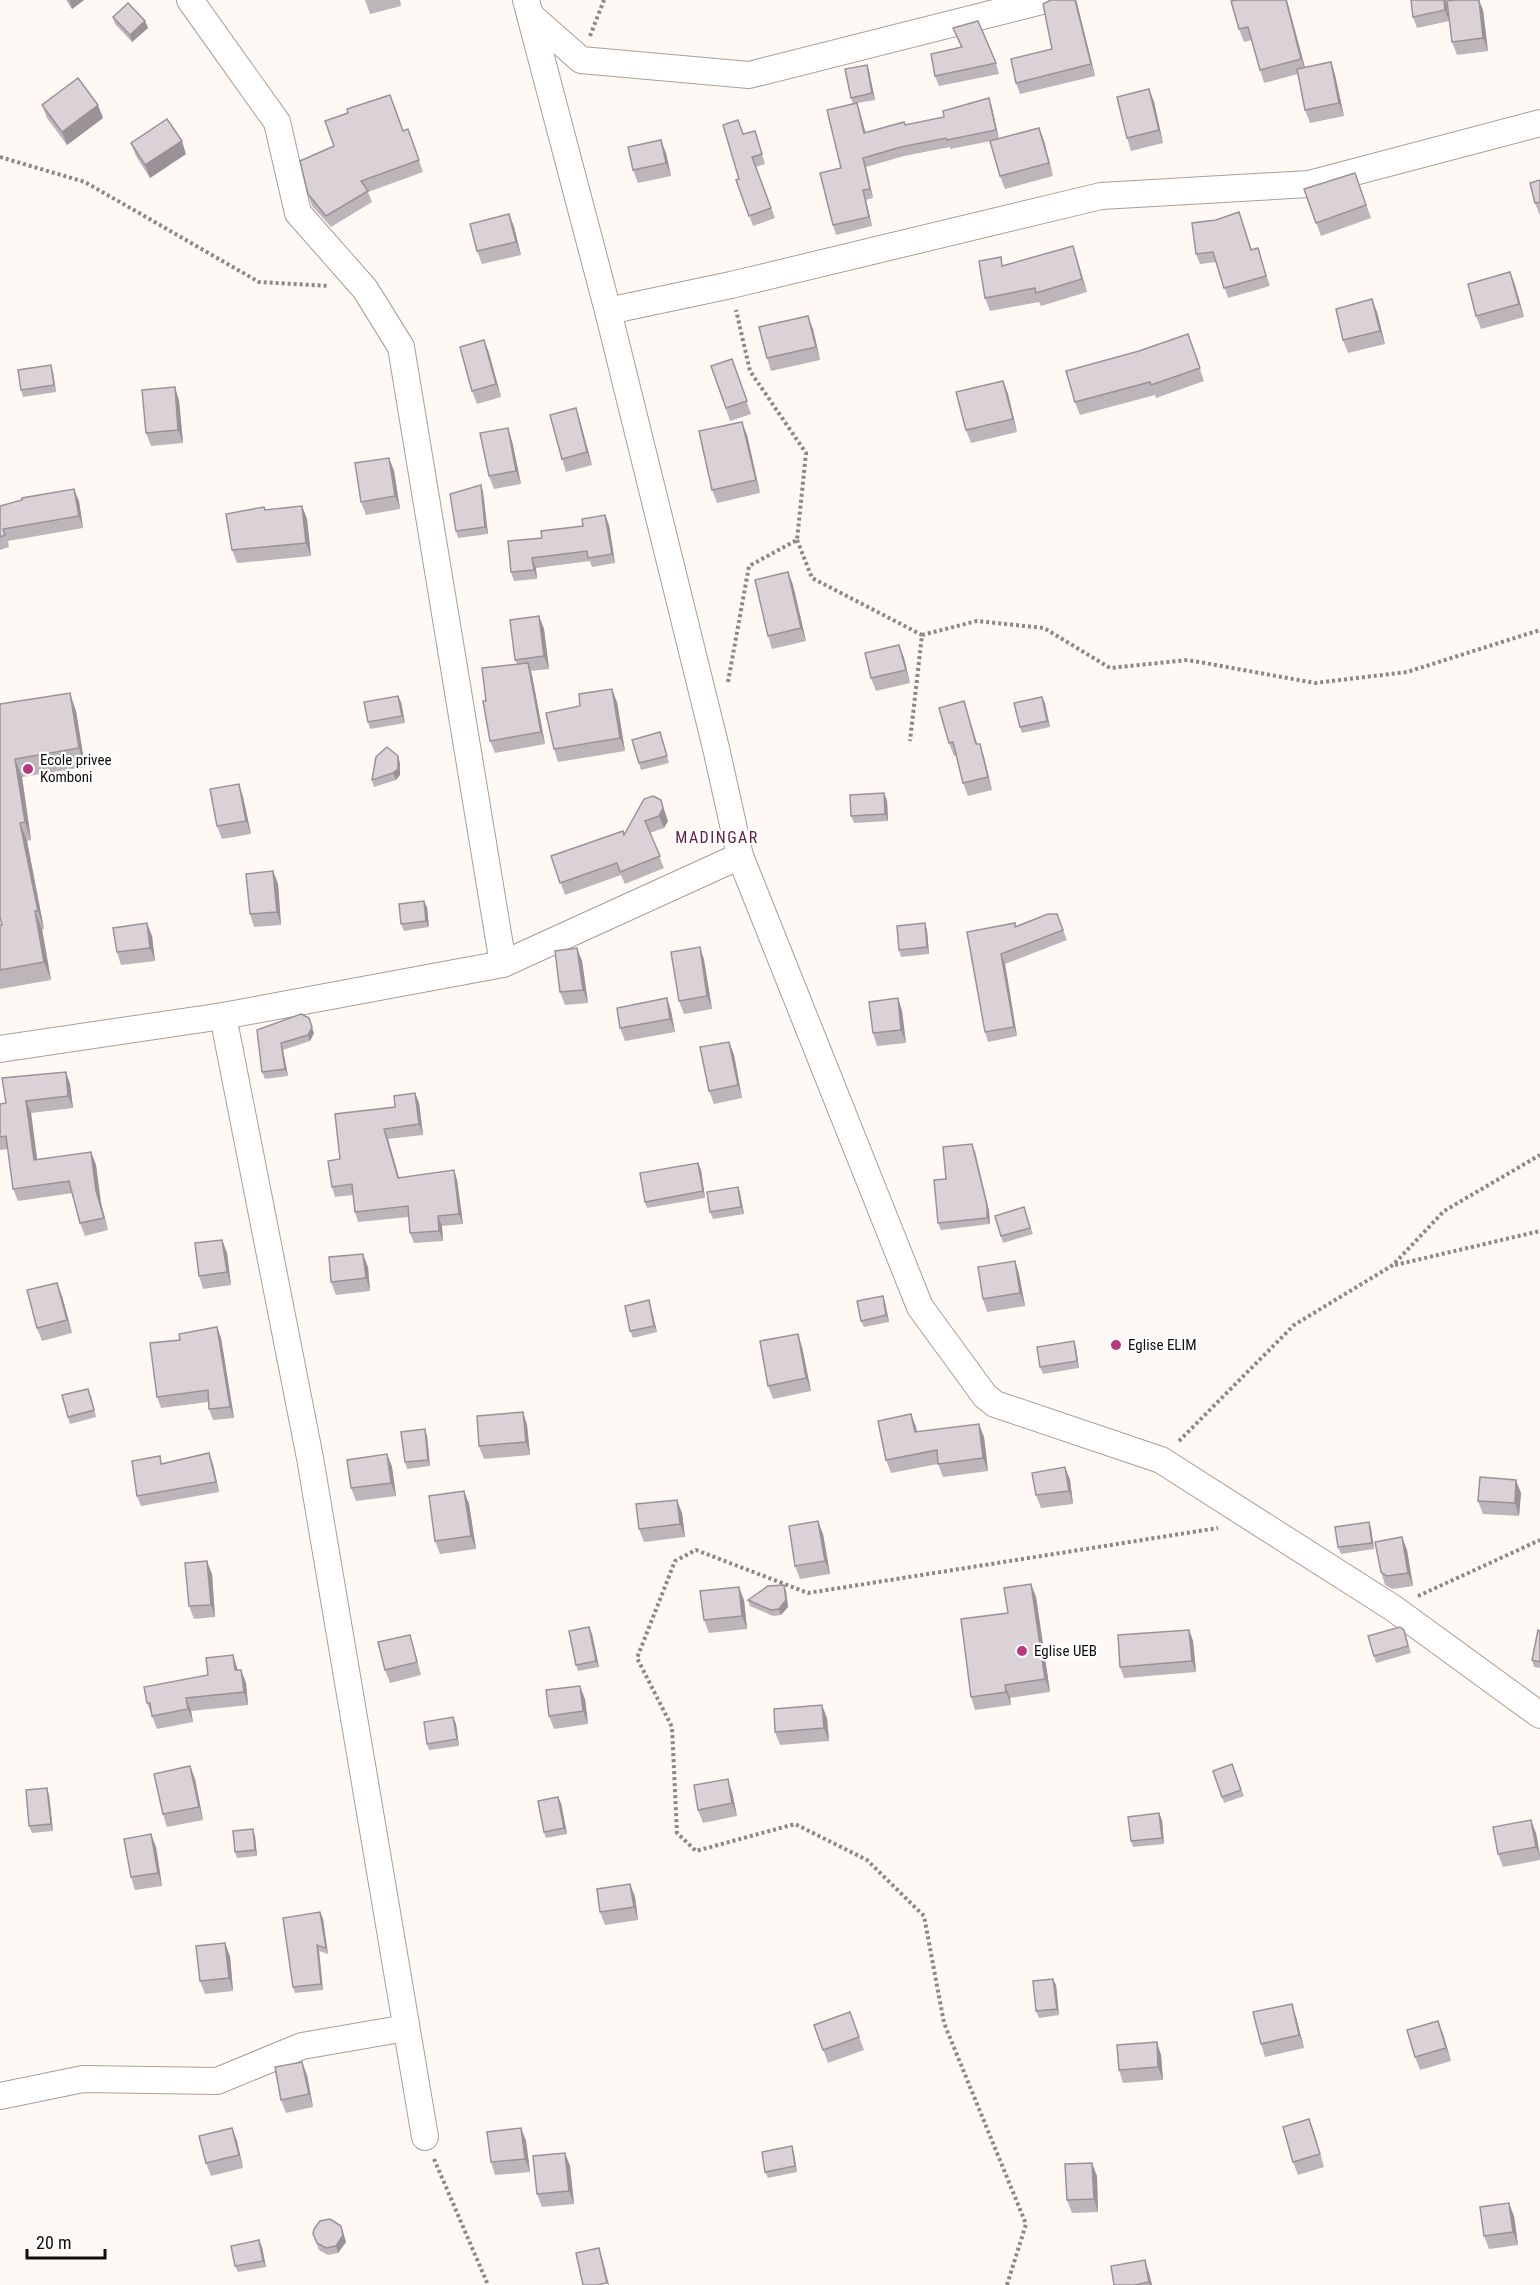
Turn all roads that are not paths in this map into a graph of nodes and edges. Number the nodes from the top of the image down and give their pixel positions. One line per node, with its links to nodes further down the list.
1 (190, 0): 7 (street)
2 (1046, 0): 3 (street)
3 (528, 8): 5 (street)
4 (1540, 123): 5 (street)
5 (608, 311): 6 (street)
6 (740, 856): 7 (street); 10 (street)
7 (503, 964): 8 (street)
8 (223, 1016): 9 (street); 11 (street)
9 (0, 1049)
10 (1540, 1715)
11 (406, 2028): 12 (street); 13 (street)
12 (0, 2097)
13 (424, 2137)

